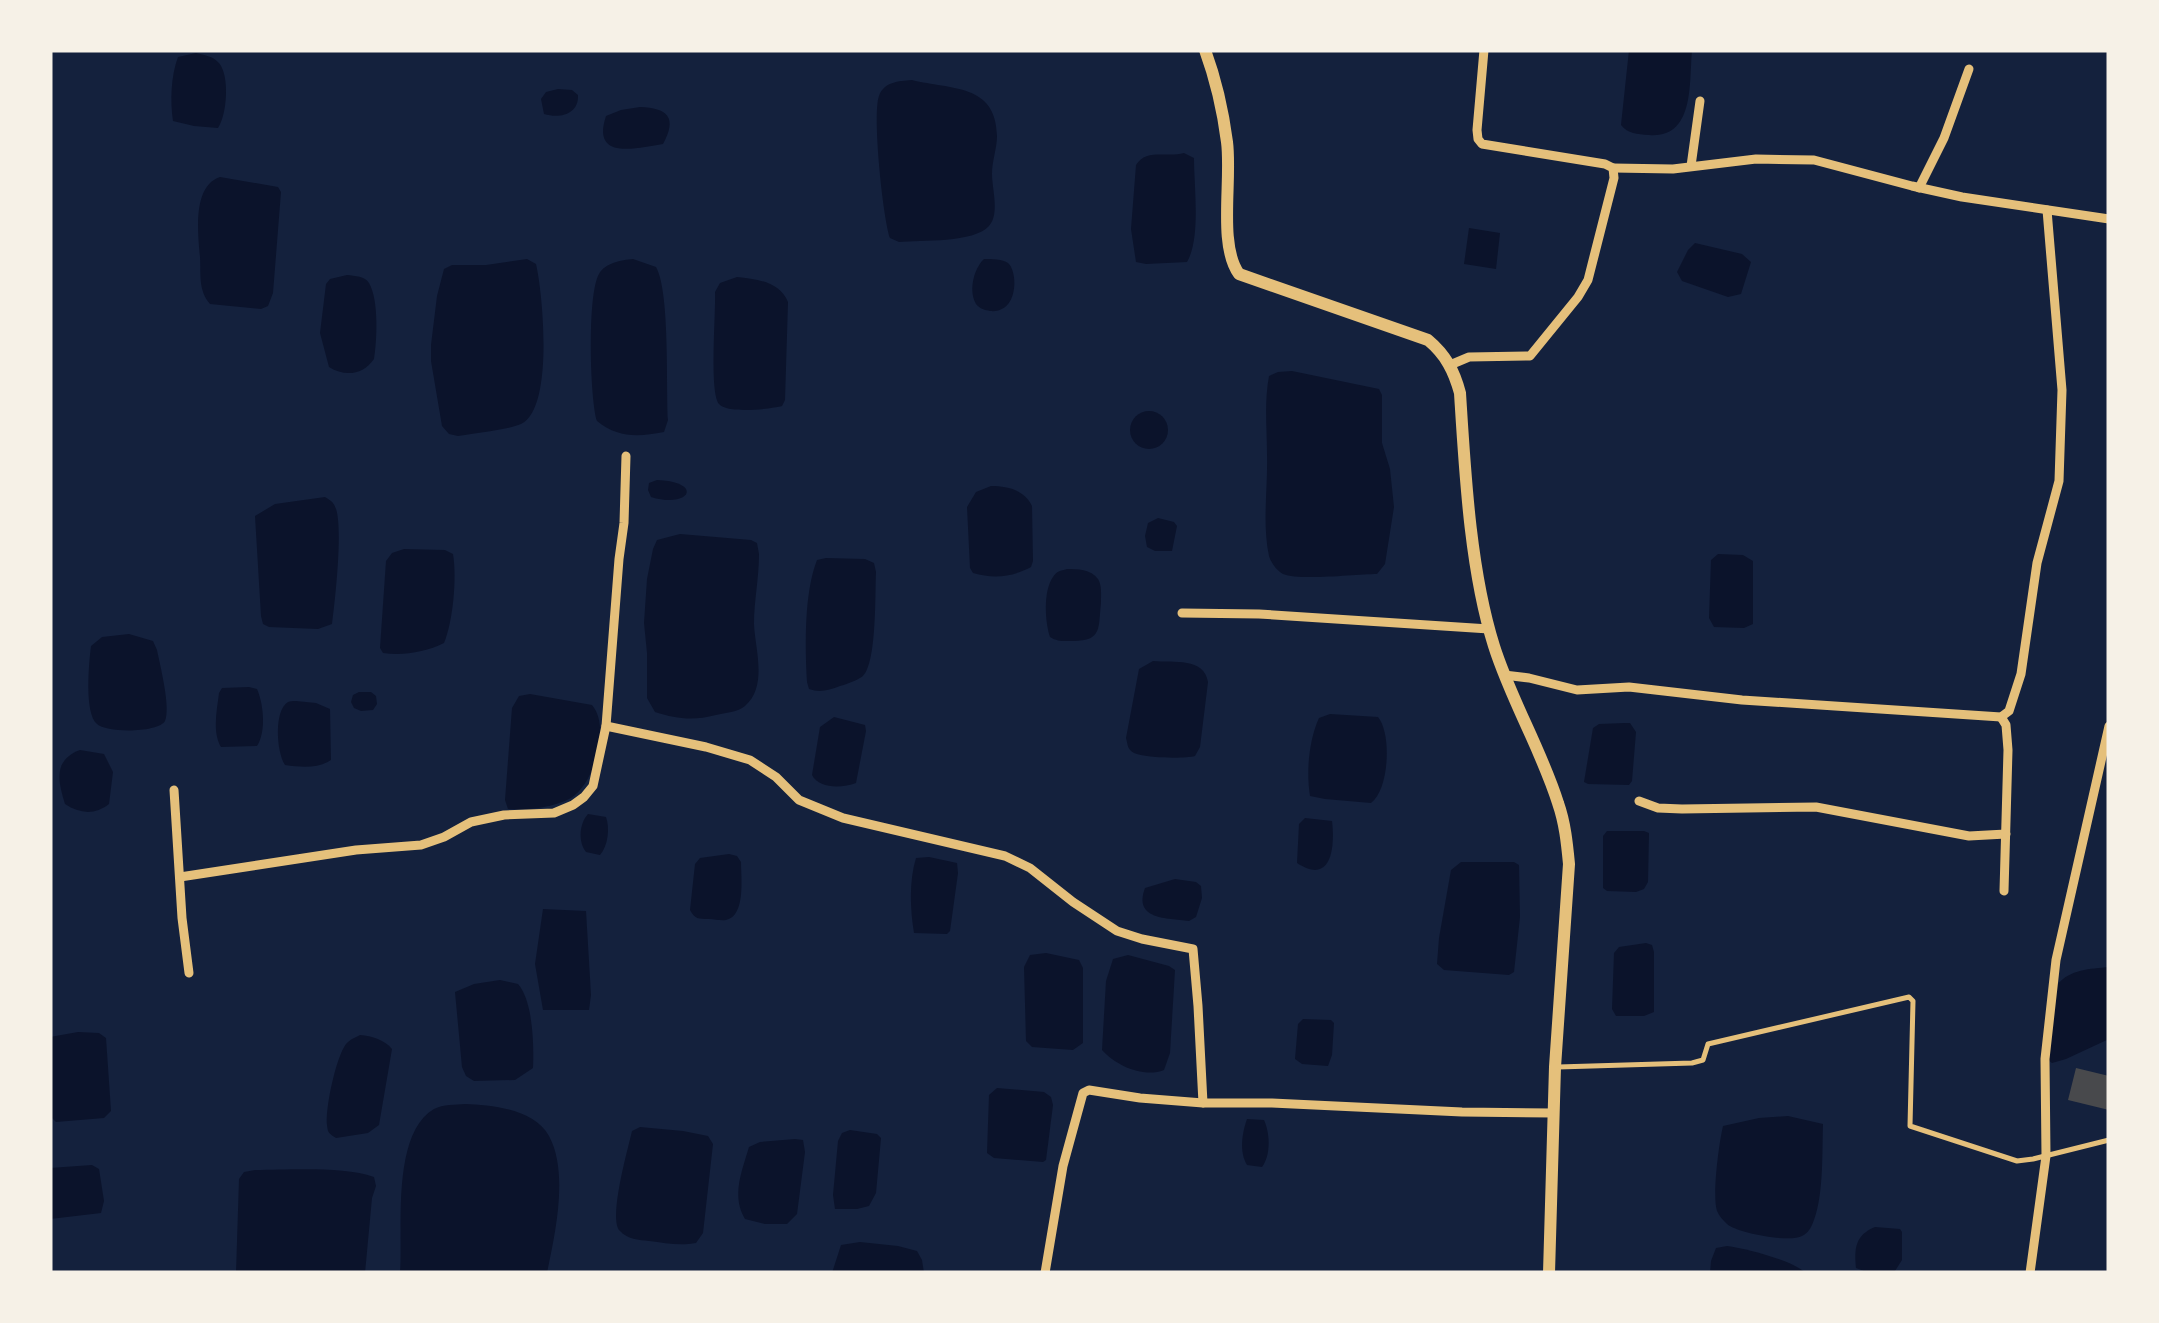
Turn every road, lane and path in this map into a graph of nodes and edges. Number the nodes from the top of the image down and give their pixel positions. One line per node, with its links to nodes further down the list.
1 (1206, 50): 10 (main road)
2 (1484, 50): 6 (street)
3 (1969, 69): 7 (street)
4 (1700, 101): 5 (street)
5 (1691, 166): 6 (street); 7 (street)
6 (1612, 168): 10 (street)
7 (1919, 188): 8 (street)
8 (2047, 210): 9 (street); 15 (street)
9 (2109, 218)
10 (1450, 365): 13 (main road)
11 (626, 456): 16 (street)
12 (1182, 613): 13 (street)
13 (1489, 629): 14 (main road)
14 (1504, 675): 15 (street); 24 (main road)
15 (2001, 717): 20 (street)
16 (606, 726): 21 (street); 25 (street)
17 (2109, 726): 28 (street)
18 (174, 790): 21 (street)
19 (1639, 802): 20 (street)
20 (2006, 834): 22 (street)
21 (180, 877): 23 (street)
22 (2004, 891)
23 (190, 973)
24 (1555, 1067): 26 (main road); 28 (lane)
25 (1202, 1103): 26 (street); 29 (street)
26 (1553, 1112): 30 (main road)
27 (2109, 1140): 28 (lane)
28 (2046, 1156): 31 (street)
29 (1045, 1273)
30 (1549, 1273)
31 (2030, 1273)

